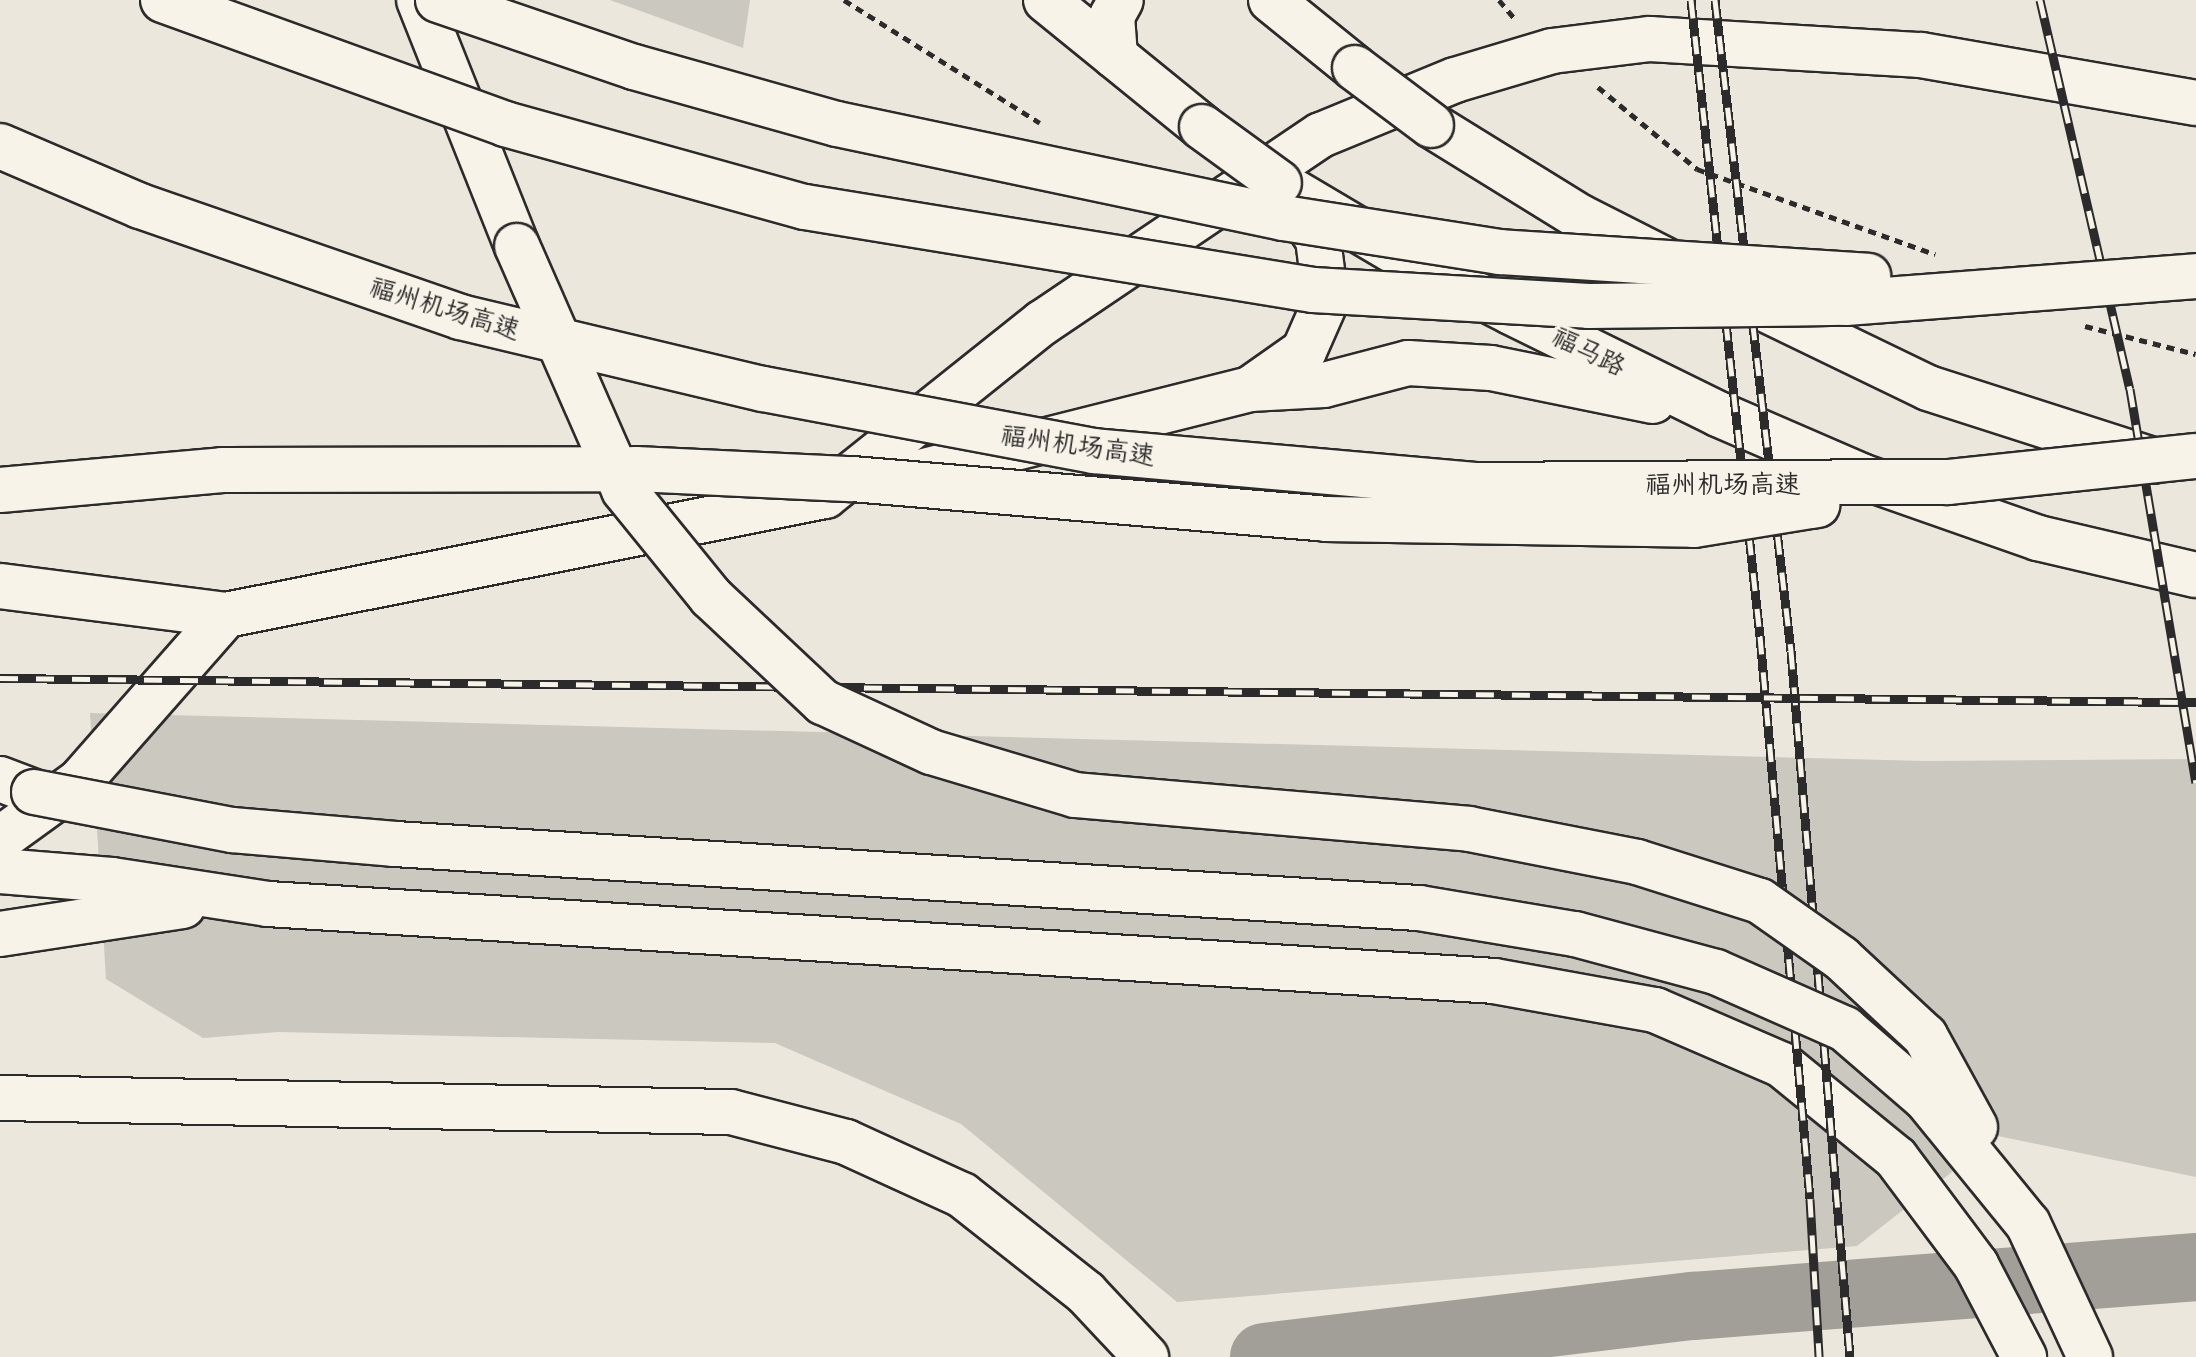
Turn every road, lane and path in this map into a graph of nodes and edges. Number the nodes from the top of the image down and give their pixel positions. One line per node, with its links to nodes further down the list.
1 (163, 0): 17 (main road, bridge)
2 (419, 0): 34 (main road, bridge)
3 (438, 0): 17 (main road, bridge)
4 (844, 0): 13 (path)
5 (1046, 0): 11 (main road, 福马路)
6 (1093, 0): 11 (main road)
7 (1121, 0): 11 (main road)
8 (1271, 0): 21 (main road, bridge)
9 (1499, 0): 10 (path)
10 (1527, 32)
11 (1115, 56): 15 (main road, 福马路, bridge)
12 (2196, 103): 24 (main road)
13 (1048, 128)
14 (0, 146): 22 (main road, 福州机场高速, bridge)
15 (1279, 183): 18 (main road); 19 (main road, 福马路)
16 (2196, 276): 17 (main road, bridge)
17 (2086, 288)
18 (1250, 389): 19 (main road); 24 (main road)
19 (1718, 414): 25 (main road, 福马路)
20 (2196, 456): 22 (main road, 福州机场高速, bridge)
21 (2196, 473)
22 (1948, 482): 23 (main road, bridge)
23 (0, 490)
24 (825, 496): 27 (main road)
25 (2196, 575)
26 (0, 586): 27 (main road)
27 (226, 615): 29 (main road)
28 (0, 779): 34 (main road, bridge)
29 (0, 839)
30 (0, 871): 31 (main road)
31 (268, 904): 32 (main road); 36 (main road)
32 (0, 934)
33 (0, 1098): 35 (main road)
34 (2028, 1224): 37 (main road, bridge)
35 (1146, 1357)
36 (2024, 1357)
37 (2090, 1357)

